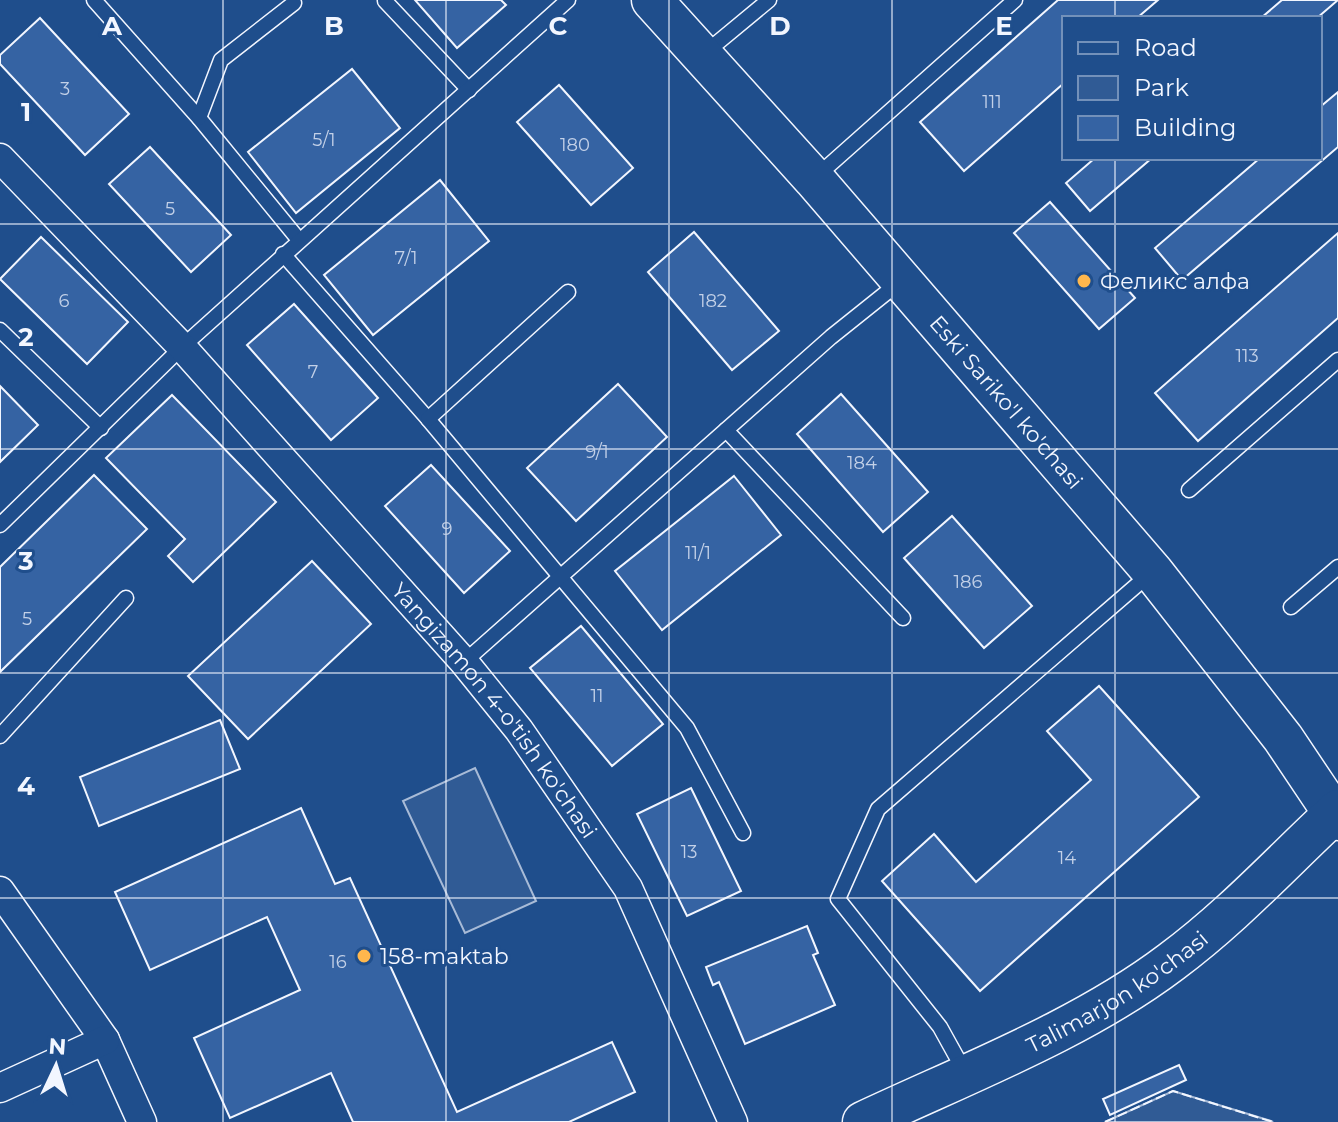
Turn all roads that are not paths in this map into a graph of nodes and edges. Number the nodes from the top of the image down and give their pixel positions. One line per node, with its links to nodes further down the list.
1 (94, 0): 10 (lane)
2 (568, 0): 9 (lane)
3 (652, 0): 8 (street, Eski Sariko'l ko'chasi)
4 (769, 0): 8 (lane)
5 (1015, 0): 12 (lane)
6 (385, 1): 9 (lane)
7 (294, 3): 10 (lane)
8 (702, 55): 12 (street, Eski Sariko'l ko'chasi)
9 (469, 90): 13 (lane)
10 (199, 118): 13 (lane)
11 (0, 158): 18 (street, Yangizamon 4-o'tish ko'chasi)
12 (814, 179): 15 (street, Eski Sariko'l ko'chasi)
13 (299, 240): 14 (lane)
14 (283, 254): 18 (lane); 20 (lane)
15 (902, 280): 22 (lane); 26 (street, Eski Sariko'l ko'chasi)
16 (568, 292): 20 (lane)
17 (0, 330): 21 (lane)
18 (182, 347): 21 (lane); 31 (street, Yangizamon 4-o'tish ko'chasi)
19 (1338, 360): 23 (lane)
20 (428, 419): 27 (lane)
21 (101, 428): 24 (lane)
22 (726, 430): 27 (lane); 30 (lane)
23 (1189, 490)
24 (0, 525)
25 (1338, 567): 29 (lane)
26 (1153, 572): 33 (street, Eski Sariko'l ko'chasi); 37 (lane)
27 (559, 576): 31 (lane); 34 (lane)
28 (126, 598): 32 (lane)
29 (1291, 607)
30 (903, 618)
31 (464, 662): 40 (street, Yangizamon 4-o'tish ko'chasi)
32 (0, 736)
33 (1337, 814): 37 (street, Talimarjon ko'chasi)
34 (743, 833)
35 (0, 891): 36 (street)
36 (105, 1040): 38 (street); 39 (street)
37 (966, 1074): 41 (street, Talimarjon ko'chasi)
38 (0, 1088)
39 (142, 1122)
40 (733, 1122)
41 (863, 1122)

